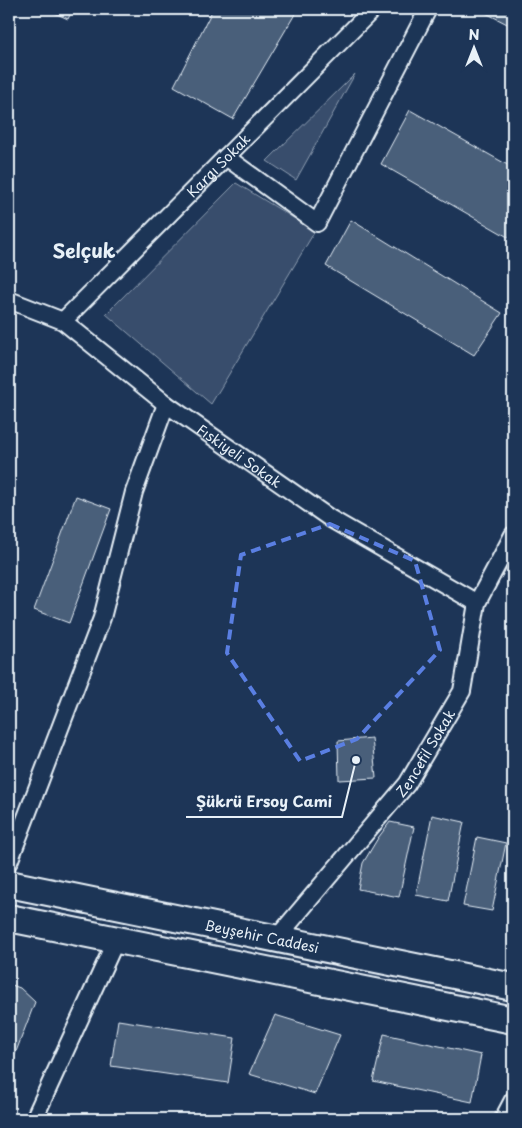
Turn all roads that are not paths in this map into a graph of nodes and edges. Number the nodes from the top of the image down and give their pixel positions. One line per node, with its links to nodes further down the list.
1 (373, 9): 3 (street, Kargı Sokak)
2 (428, 9): 3 (street)
3 (226, 157): 5 (street, Kargı Sokak)
4 (9, 300): 5 (street, Fıskiyeli Sokak)
5 (63, 321): 6 (street, Fıskiyeli Sokak)
6 (166, 404): 8 (street, Fıskiyeli Sokak); 9 (street)
7 (513, 534): 8 (street, Zencefil Sokak)
8 (477, 603): 12 (street, Zencefil Sokak)
9 (9, 862)
10 (9, 884): 12 (main road, Beyşehir Caddesi)
11 (9, 918): 13 (main road)
12 (276, 939): 14 (main road, Beyşehir Caddesi)
13 (116, 940): 15 (main road); 17 (street)
14 (513, 987)
15 (513, 1020)
16 (513, 1100): 18 (street)
17 (34, 1119)
18 (503, 1119)

